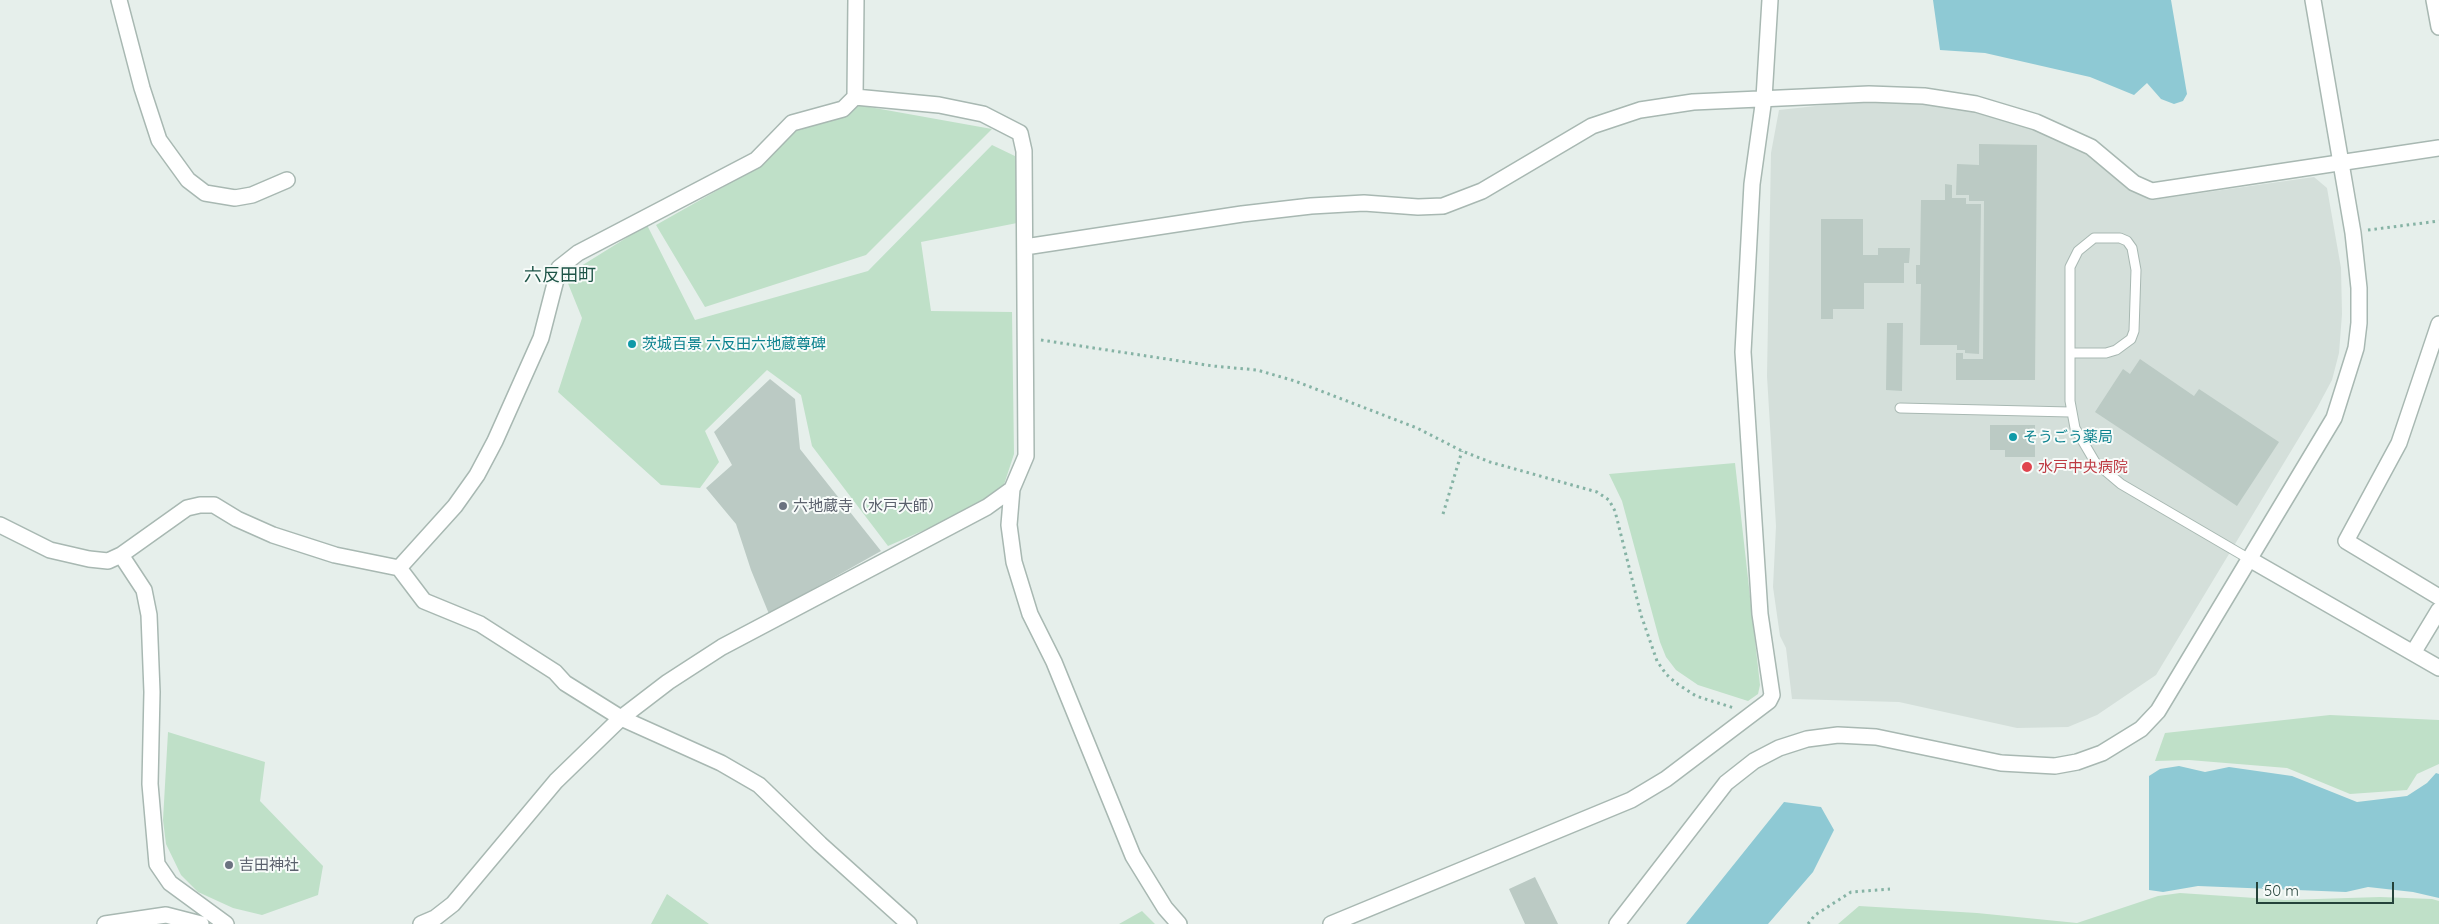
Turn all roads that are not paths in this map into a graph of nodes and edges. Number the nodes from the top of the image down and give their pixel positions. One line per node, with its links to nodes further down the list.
1 (119, 0): 11 (street)
2 (856, 0): 7 (street)
3 (1770, 0): 8 (street)
4 (2313, 0): 10 (street)
5 (2434, 0): 6 (street)
6 (2439, 27)
7 (855, 97): 12 (street); 21 (street)
8 (1764, 98): 10 (street); 12 (street); 33 (street)
9 (2439, 148): 10 (street)
10 (2341, 164): 20 (street)
11 (287, 180)
12 (1025, 247): 17 (street)
13 (2439, 324): 22 (street)
14 (2070, 353): 14 (lane); 16 (lane)
15 (1900, 408): 16 (lane)
16 (2070, 412): 20 (lane)
17 (1012, 489): 26 (street); 32 (street)
18 (0, 525): 19 (street)
19 (122, 556): 21 (street); 29 (street)
20 (2251, 560): 24 (street); 34 (street)
21 (399, 568): 26 (street)
22 (2439, 597)
23 (2439, 610): 24 (street)
24 (2413, 653): 25 (street)
25 (2439, 668)
26 (621, 718): 30 (street); 31 (street)
27 (105, 924): 28 (street)
28 (201, 924)
29 (226, 924)
30 (421, 924)
31 (909, 924)
32 (1179, 924)
33 (1331, 924)
34 (1617, 924)

